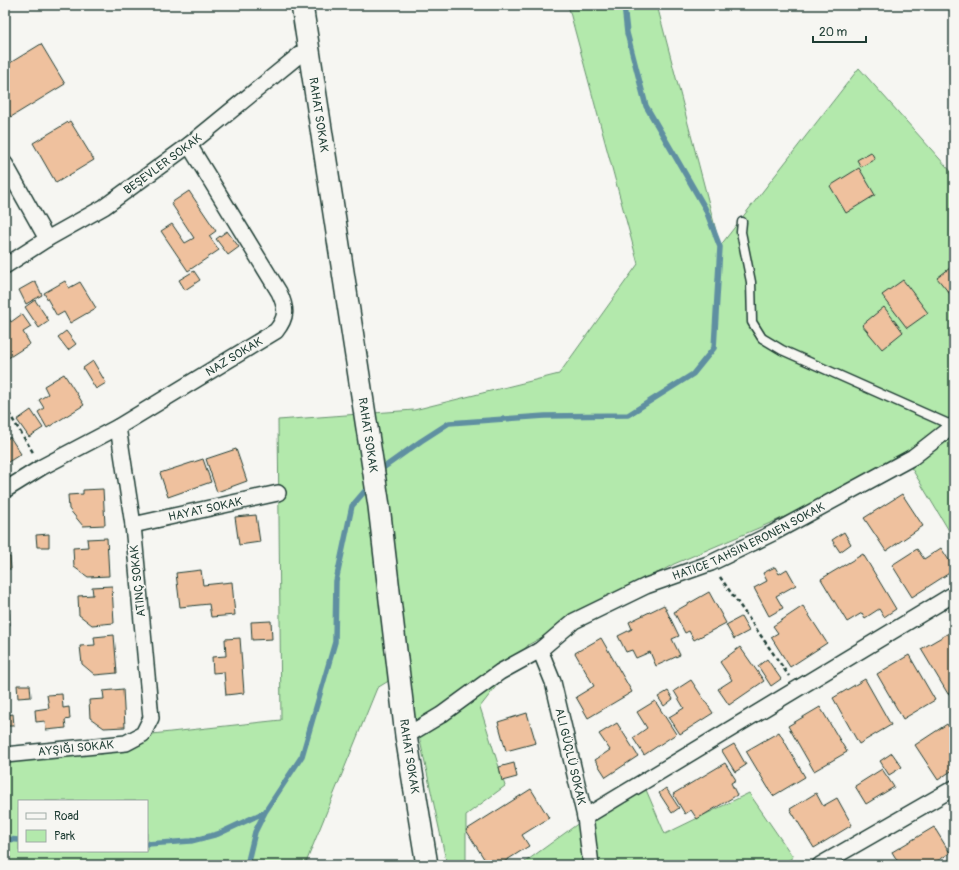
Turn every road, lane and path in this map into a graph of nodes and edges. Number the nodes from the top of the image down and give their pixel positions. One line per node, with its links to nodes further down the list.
1 (302, 5): 2 (street, RAHAT SOKAK)
2 (309, 47): 3 (street, BEŞEVLER SOKAK); 19 (street, RAHAT SOKAK)
3 (189, 146): 6 (street, BEŞEVLER SOKAK); 10 (street, NAZ SOKAK)
4 (5, 164): 6 (street)
5 (742, 222): 9 (lane)
6 (47, 240): 7 (street, BEŞEVLER SOKAK)
7 (5, 266)
8 (5, 407): 11 (path)
9 (954, 425): 15 (street, HATICE TAHSIN ERONEN SOKAK)
10 (118, 426): 11 (street, NAZ SOKAK); 14 (street)
11 (42, 467): 12 (street, NAZ SOKAK)
12 (5, 490)
13 (278, 493): 14 (street, HAYAT SOKAK)
14 (133, 525): 20 (street)
15 (711, 562): 17 (street, HATICE TAHSIN ERONEN SOKAK); 18 (path)
16 (954, 594): 18 (street)
17 (540, 650): 19 (street, HATICE TAHSIN ERONEN SOKAK); 22 (street, ALI GÜÇLÜ SOKAK)
18 (797, 688): 22 (street)
19 (406, 736): 23 (street, RAHAT SOKAK)
20 (5, 755)
21 (954, 788): 25 (street)
22 (585, 817): 24 (street, ALI GÜÇLÜ SOKAK)
23 (426, 865)
24 (591, 865)
25 (820, 865)

